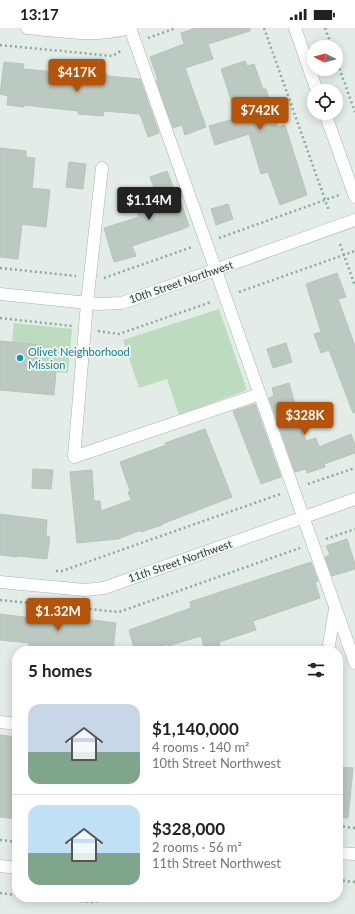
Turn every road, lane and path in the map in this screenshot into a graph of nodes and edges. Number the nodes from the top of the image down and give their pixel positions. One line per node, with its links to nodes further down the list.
1 (27, 28): 6 (street)
2 (130, 28): 6 (street); 18 (street)
3 (264, 28): 15 (path)
4 (294, 28): 9 (street)
5 (325, 28): 7 (path)
6 (76, 30)
7 (329, 40)
8 (342, 76): 10 (path)
9 (314, 84)
10 (355, 112)
11 (327, 120): 14 (street)
12 (102, 168): 24 (street)
13 (340, 195): 15 (path)
14 (355, 198)
15 (325, 200): 16 (path); 18 (path)
16 (329, 211)
17 (355, 220): 23 (street, 10th Street Northwest)
18 (206, 242): 23 (street); 24 (path)
19 (340, 244): 21 (path)
20 (355, 251): 21 (path)
21 (344, 255): 25 (path); 27 (path)
22 (0, 268): 24 (path)
23 (216, 270): 27 (street); 28 (street, 10th Street Northwest)
24 (90, 278): 28 (street)
25 (355, 286)
26 (0, 294): 28 (street, 10th Street Northwest)
27 (226, 297): 30 (path); 31 (street)
28 (87, 303): 30 (street)
29 (0, 318): 30 (path)
30 (86, 329): 31 (street)
31 (260, 394): 33 (street)
32 (355, 468): 33 (path)
33 (294, 489): 35 (street); 38 (path)
34 (355, 499): 35 (street, 11th Street Northwest)
35 (304, 517): 37 (street); 39 (street, 11th Street Northwest)
36 (355, 529): 37 (path)
37 (313, 544): 40 (path); 41 (street)
38 (50, 571)
39 (0, 582)
40 (0, 600)
41 (335, 606): 42 (street); 43 (street)
42 (329, 646)
43 (355, 663)
44 (0, 722): 45 (street)
45 (12, 723)
46 (343, 827): 47 (path)
47 (355, 828)
48 (0, 840): 49 (path)
49 (12, 841)
50 (343, 853): 51 (street)
51 (355, 854)
52 (0, 866): 53 (street)
53 (12, 867)
54 (343, 881): 55 (path)
55 (355, 882)
56 (0, 893): 57 (path)
57 (12, 894)

